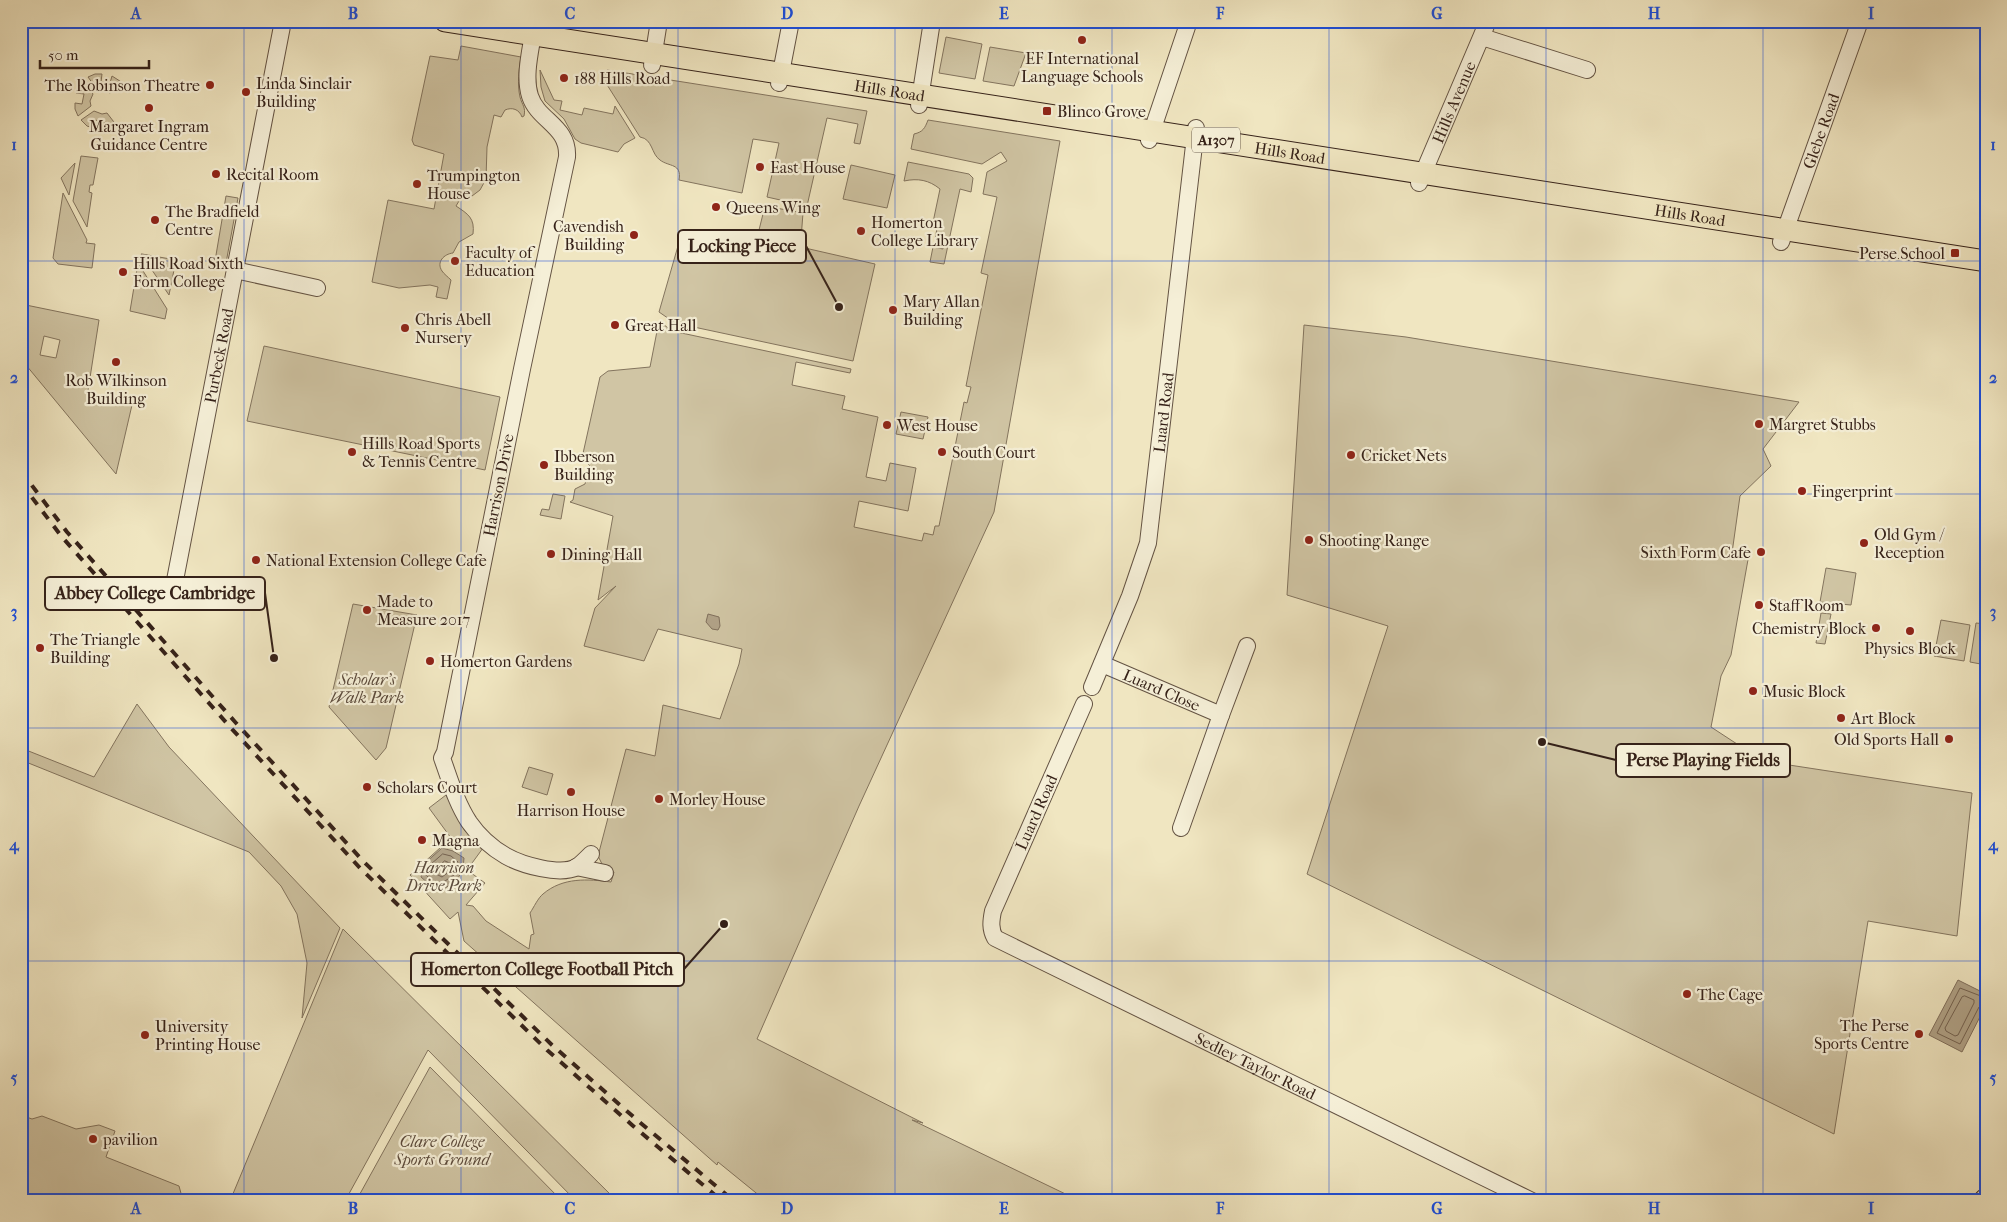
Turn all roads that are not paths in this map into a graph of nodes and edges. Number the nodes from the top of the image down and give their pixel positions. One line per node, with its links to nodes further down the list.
1 (283, 21): 20 (street, Purbeck Road)
2 (446, 21): 9 (main road, Hills Road / A1307)
3 (659, 21): 11 (street)
4 (791, 21): 13 (street)
5 (932, 21): 14 (street)
6 (1488, 21): 10 (street, Hills Avenue)
7 (1860, 21): 18 (street, Glebe Road)
8 (1186, 22): 16 (street)
9 (533, 34): 11 (main road, Hills Road / A1307); 30 (street, Harrison Drive)
10 (1482, 38): 12 (street); 17 (street, Hills Avenue)
11 (652, 60): 13 (main road, Hills Road / A1307)
12 (1587, 70)
13 (780, 78): 14 (main road, Hills Road / A1307)
14 (920, 99): 16 (main road, Hills Road / A1307)
15 (1195, 132): 16 (main road, Hills Road / A1307); 17 (main road, Hills Road / A1307); 24 (street, Luard Road)
16 (1151, 135)
17 (1420, 178): 18 (main road, Hills Road / A1307)
18 (1784, 236): 19 (main road, Hills Road / A1307)
19 (1986, 261)
20 (234, 270): 21 (street); 22 (street, Purbeck Road)
21 (317, 288)
22 (171, 601)
23 (1248, 646): 27 (street, Luard Close)
24 (1102, 664): 25 (street, Luard Road); 27 (street, Luard Close)
25 (1092, 687)
26 (1084, 704): 32 (street, Luard Road)
27 (1221, 715): 28 (street, Luard Close)
28 (1181, 828)
29 (591, 854): 30 (street)
30 (576, 867): 31 (street, Harrison Drive)
31 (605, 873)
32 (991, 921): 33 (street, Sedley Taylor Road)
33 (1532, 1201)

